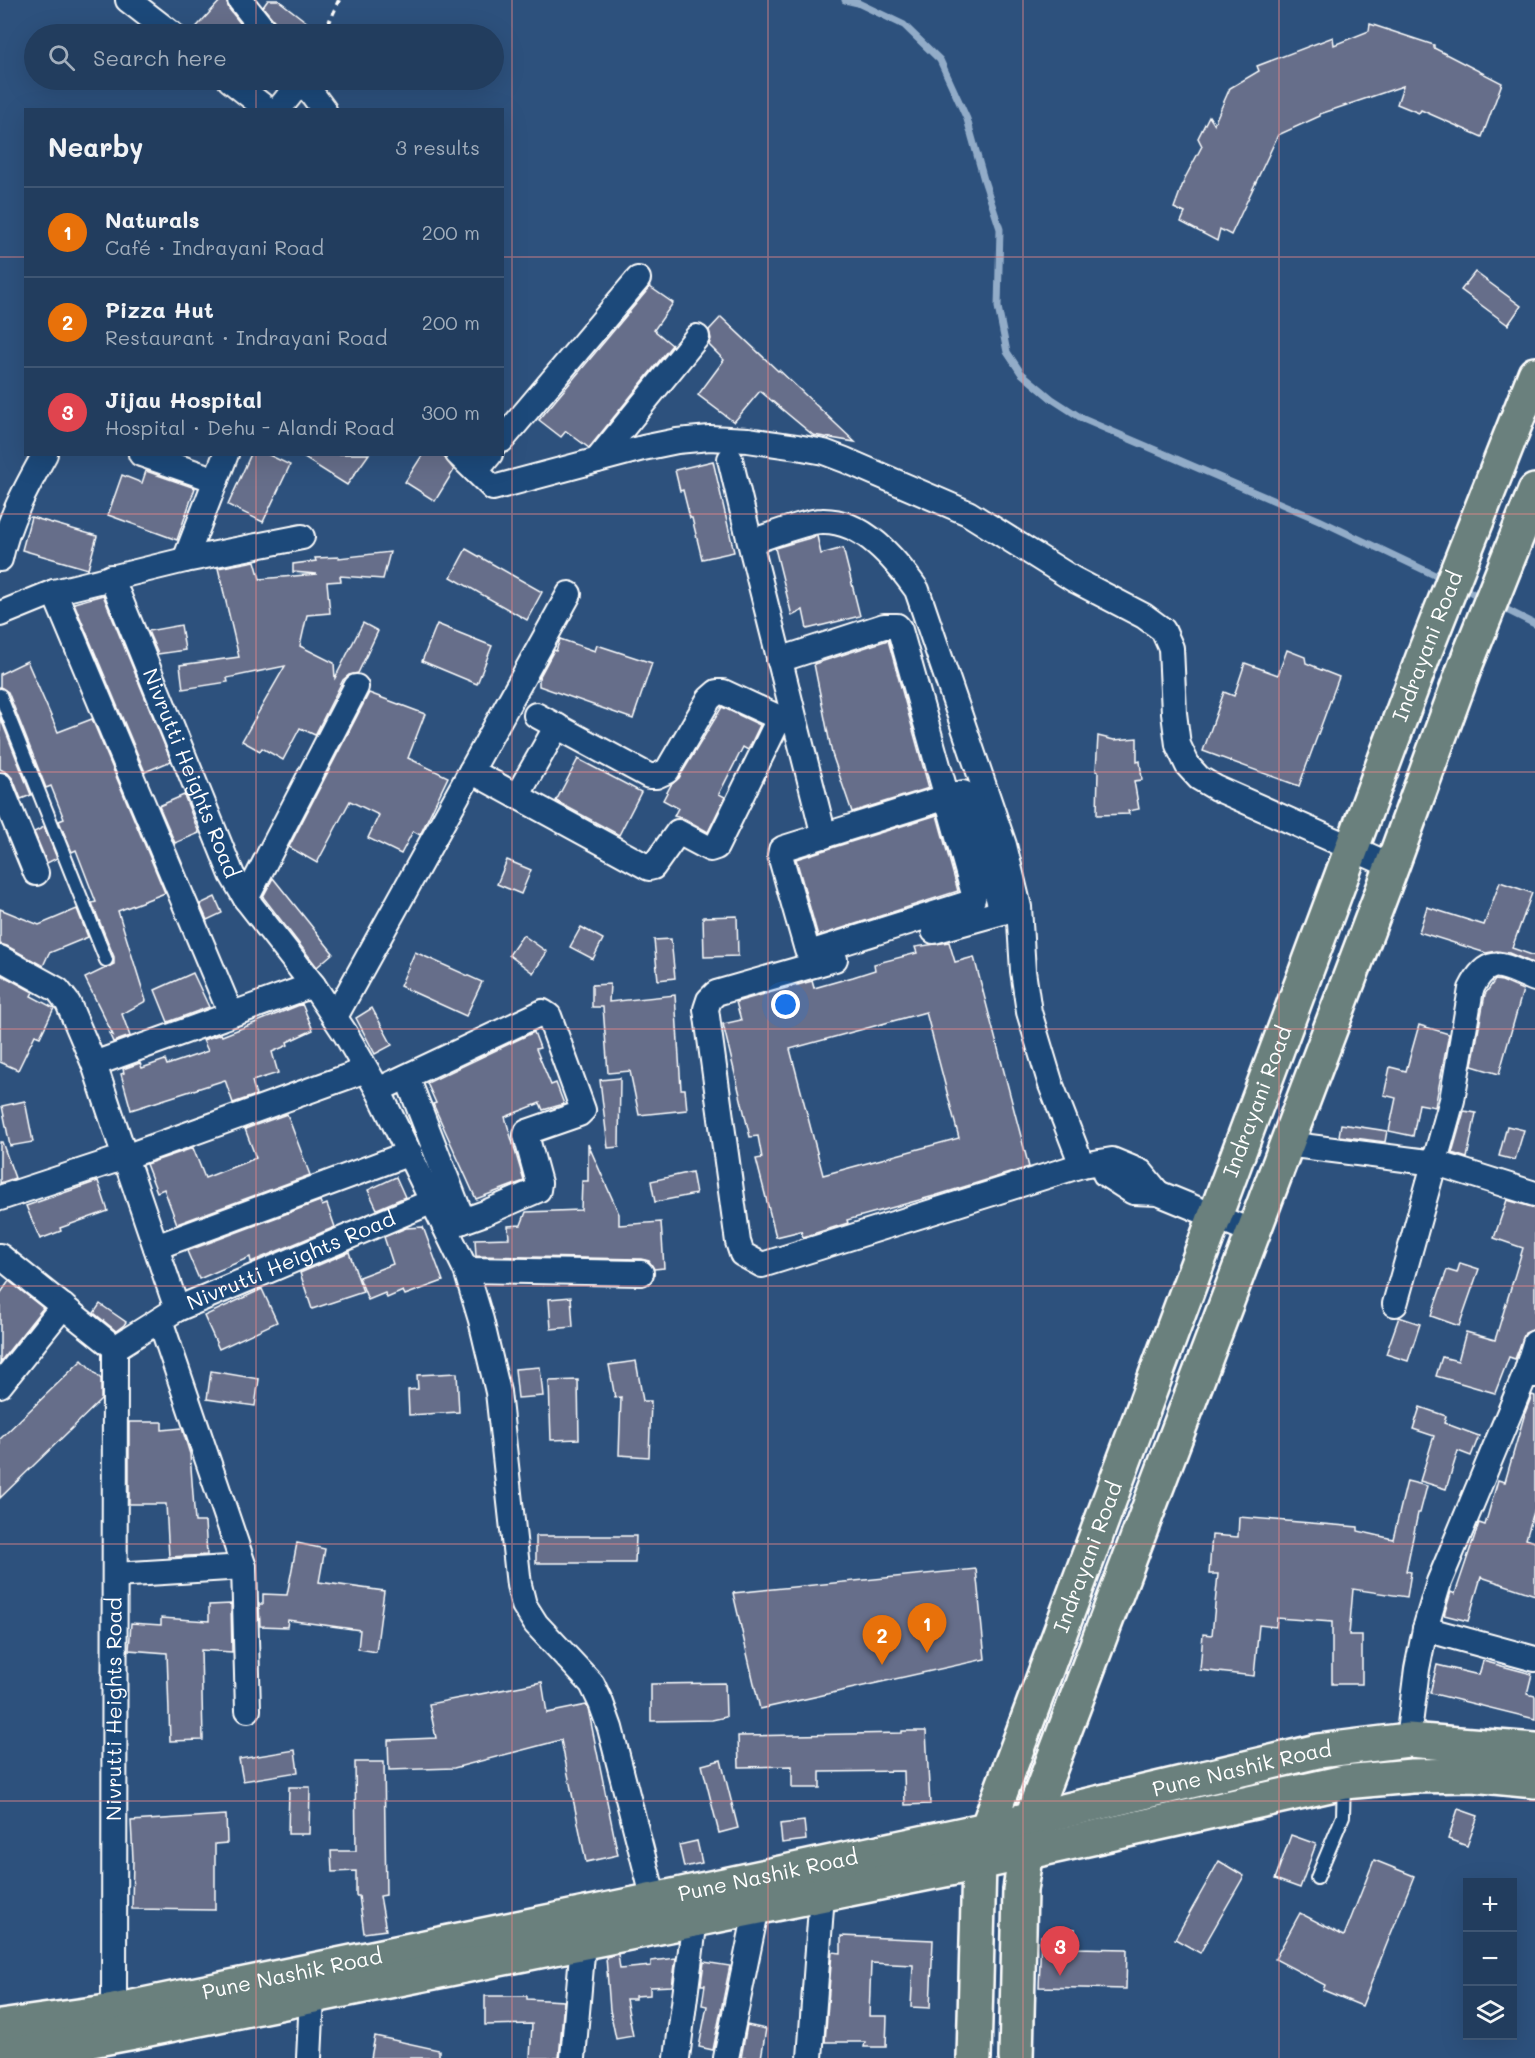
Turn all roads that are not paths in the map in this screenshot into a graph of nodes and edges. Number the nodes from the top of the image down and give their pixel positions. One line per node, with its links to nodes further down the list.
1 (128, 0): 3 (street)
2 (240, 0): 4 (street)
3 (159, 24)
4 (259, 24)
5 (243, 90): 8 (street)
6 (294, 90): 9 (street)
7 (309, 90): 10 (street)
8 (265, 108)
9 (280, 108)
10 (323, 108)
11 (638, 279): 14 (street)
12 (697, 337): 20 (street)
13 (1535, 374): 40 (main road, Indrayani Road)
14 (504, 438)
15 (44, 456): 26 (street)
16 (147, 456): 22 (street)
17 (225, 456): 22 (street)
18 (464, 456): 21 (street)
19 (730, 459): 25 (street)
20 (597, 460): 21 (street); 40 (street)
21 (483, 463)
22 (216, 480): 27 (street)
23 (1535, 491): 41 (main road, Indrayani Road)
24 (302, 537): 27 (street)
25 (750, 542): 32 (street); 44 (street)
26 (0, 559)
27 (185, 560): 28 (street)
28 (111, 577): 29 (street); 43 (street, Nivrutti Heights Road)
29 (54, 591): 31 (street); 49 (street)
30 (569, 594): 35 (street)
31 (0, 614)
32 (779, 660): 38 (street); 39 (street)
33 (356, 687): 43 (street)
34 (0, 695): 46 (lane)
35 (471, 771): 37 (street); 50 (street)
36 (0, 785): 42 (street)
37 (517, 796): 37 (street)
38 (947, 797): 39 (street); 39 (street); 44 (street)
39 (824, 836)
40 (1353, 848): 41 (street); 62 (main road, Indrayani Road)
41 (1392, 866): 54 (main road, Indrayani Road)
42 (36, 873)
43 (246, 899): 48 (street, Nivrutti Heights Road)
44 (1010, 909): 58 (street); 58 (street)
45 (0, 958): 51 (street)
46 (106, 960)
47 (1535, 979): 57 (street)
48 (313, 986): 49 (street); 50 (street, Nivrutti Heights Road)
49 (231, 1014): 51 (street)
50 (336, 1017): 53 (street, Nivrutti Heights Road)
51 (94, 1064): 56 (street)
52 (407, 1077): 53 (street); 63 (street); 63 (street)
53 (372, 1080): 55 (street, Nivrutti Heights Road); 56 (street)
54 (1286, 1144): 57 (street); 64 (main road, Indrayani Road)
55 (410, 1154): 61 (street, Nivrutti Heights Road); 65 (street)
56 (125, 1157): 60 (street); 65 (street)
57 (1436, 1162): 59 (street); 69 (street)
58 (1092, 1164): 62 (street)
59 (1535, 1194)
60 (0, 1198)
61 (433, 1200): 63 (street); 71 (street, Nivrutti Heights Road)
62 (1214, 1216): 64 (street); 86 (main road, Indrayani Road)
63 (454, 1224): 67 (street)
64 (1253, 1232): 85 (main road, Indrayani Road)
65 (156, 1247): 71 (street)
66 (0, 1256): 70 (street)
67 (466, 1270): 68 (street); 91 (street)
68 (641, 1273)
69 (1395, 1304)
70 (63, 1306): 73 (street); 75 (street)
71 (169, 1314): 73 (street, Nivrutti Heights Road); 76 (street)
72 (1535, 1343): 74 (street)
73 (115, 1348): 77 (street, Nivrutti Heights Road)
74 (1530, 1374): 78 (street)
75 (0, 1386)
76 (243, 1567): 77 (street); 80 (street)
77 (115, 1575): 96 (street, Nivrutti Heights Road)
78 (1425, 1629): 79 (street); 81 (street)
79 (1535, 1659)
80 (248, 1710)
81 (1408, 1740): 82 (main road, Pune Nashik Road); 85 (main road, Pune Nashik Road)
82 (1535, 1750)
83 (1535, 1781): 84 (main road, Pune Nashik Road)
84 (1344, 1782): 87 (main road, Pune Nashik Road); 89 (lane)
85 (1031, 1819): 86 (main road, Pune Nashik Road); 87 (main road, Indrayani Road)
86 (987, 1829): 88 (main road, Indrayani Road); 91 (main road, Pune Nashik Road)
87 (1025, 1853): 88 (main road, Pune Nashik Road); 105 (main road, Indrayani Road)
88 (979, 1863): 90 (main road, Pune Nashik Road); 104 (main road, Indrayani Road)
89 (1317, 1878)
90 (822, 1894): 92 (main road, Pune Nashik Road); 103 (street)
91 (654, 1900): 96 (main road, Pune Nashik Road)
92 (758, 1907): 93 (main road, Pune Nashik Road); 102 (street)
93 (695, 1919): 94 (main road, Pune Nashik Road); 101 (street)
94 (583, 1943): 95 (main road, Pune Nashik Road); 100 (street)
95 (312, 1996): 98 (main road, Pune Nashik Road); 99 (street)
96 (114, 2011): 97 (main road, Pune Nashik Road)
97 (0, 2027)
98 (0, 2057)
99 (309, 2058)
100 (573, 2058)
101 (677, 2058)
102 (726, 2058)
103 (810, 2058)
104 (974, 2058)
105 (1016, 2058)

